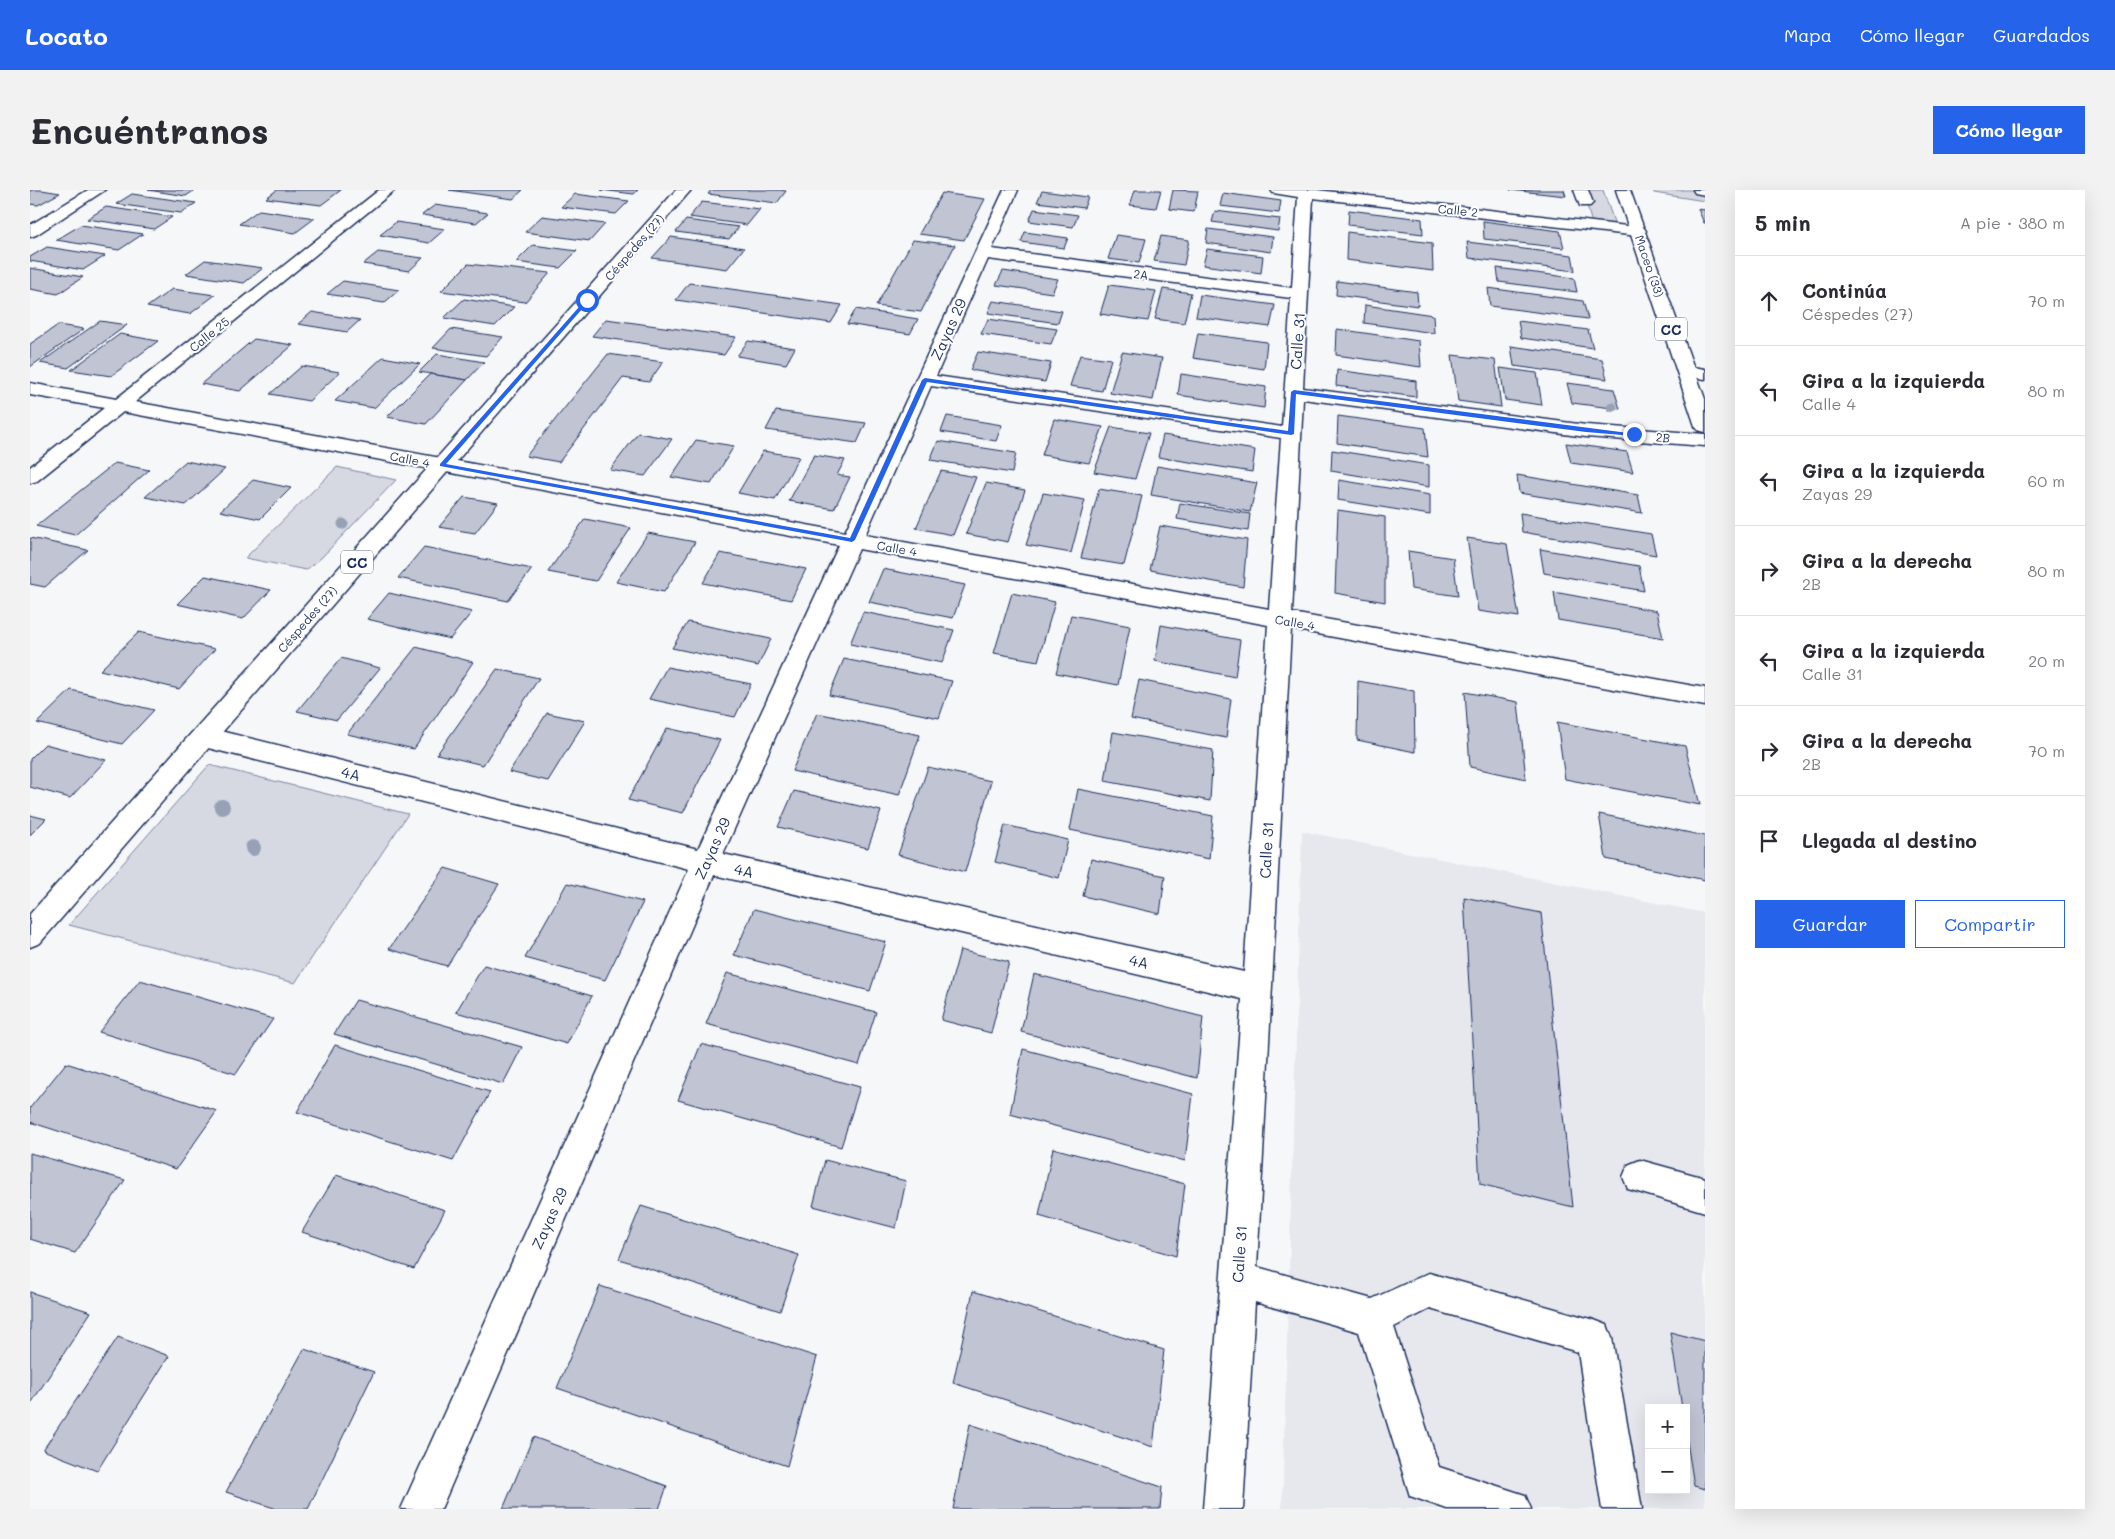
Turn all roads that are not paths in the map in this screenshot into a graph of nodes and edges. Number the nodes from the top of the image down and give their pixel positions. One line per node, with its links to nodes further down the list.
1 (98, 190): 11 (street)
2 (388, 190): 19 (street, Calle 25)
3 (684, 190): 23 (street, Céspedes (27) / CC)
4 (1011, 190): 12 (street, Zayas 29)
5 (1278, 190): 9 (street, Calle 2)
6 (1623, 190): 10 (street, Maceo (33) / CC)
7 (1700, 190): 8 (street)
8 (1705, 191)
9 (1306, 192): 10 (street, Calle 2); 13 (street, Calle 31)
10 (1638, 231): 14 (street, Maceo (33) / CC)
11 (30, 232)
12 (982, 254): 13 (street, 2A); 16 (street, Zayas 29)
13 (1300, 294): 18 (street, Calle 31)
14 (1686, 371): 15 (street); 20 (street, Maceo (33) / CC)
15 (1705, 374)
16 (925, 380): 21 (street); 25 (street, Zayas 29)
17 (30, 389): 19 (street, Calle 4)
18 (1294, 392): 21 (street, Calle 31); 22 (street, 2B)
19 (120, 406): 23 (street, Calle 4); 24 (street, Calle 25)
20 (1705, 426)
21 (1291, 434): 26 (street, Calle 31)
22 (1705, 440)
23 (442, 465): 25 (street, Calle 4); 28 (street, Céspedes (27) / CC)
24 (30, 477)
25 (852, 540): 26 (street, Calle 4); 29 (street, Zayas 29)
26 (1280, 619): 27 (street, Calle 4); 31 (street, Calle 31)
27 (1705, 697)
28 (204, 737): 29 (street, 4A); 30 (street, Céspedes (27) / CC)
29 (706, 862): 31 (street, 4A); 36 (street, Zayas 29)
30 (30, 934)
31 (1258, 989): 34 (street, Calle 31)
32 (1640, 1177): 33 (street)
33 (1705, 1195)
34 (1237, 1279): 35 (street); 37 (street, Calle 31)
35 (1373, 1318): 38 (street); 39 (street)
36 (421, 1509)
37 (1223, 1509)
38 (1511, 1509)
39 (1622, 1509)

